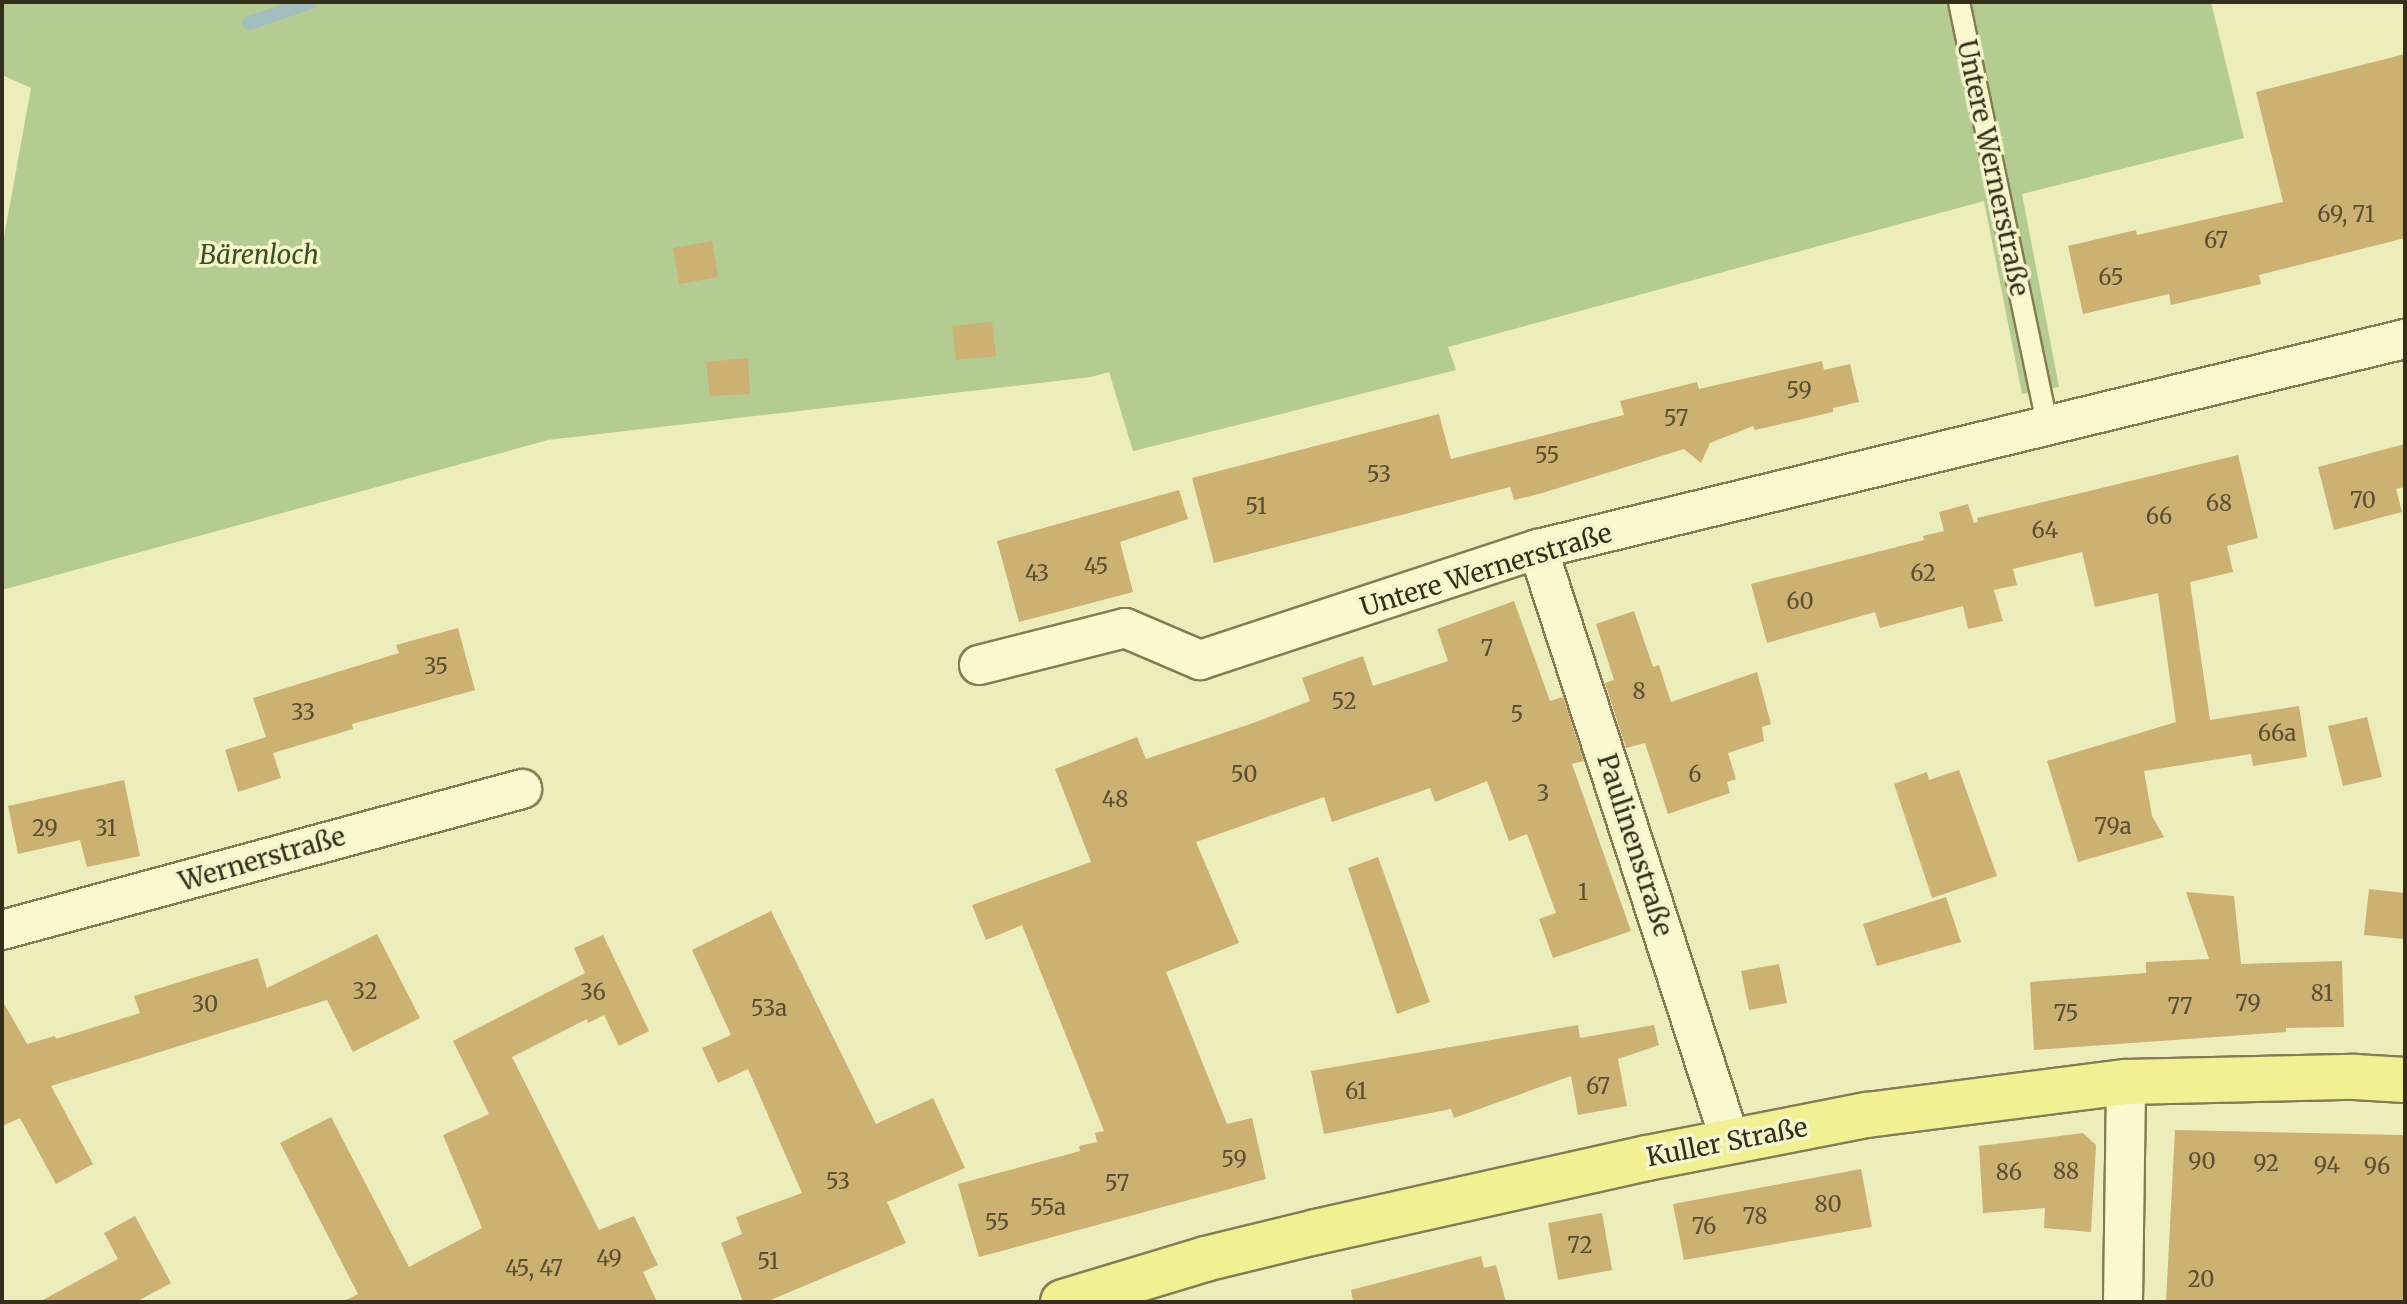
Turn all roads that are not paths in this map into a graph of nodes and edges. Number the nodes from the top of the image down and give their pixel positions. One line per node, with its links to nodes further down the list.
1 (1959, 2): 3 (lane, Untere Wernerstraße)
2 (2405, 339): 3 (street, Untere Wernerstraße)
3 (2048, 428): 4 (street, Untere Wernerstraße)
4 (1538, 549): 5 (street, Untere Wernerstraße); 10 (street, Paulinenstraße)
5 (979, 665)
6 (522, 789): 7 (street, Wernerstraße)
7 (2, 930)
8 (2405, 1080): 9 (main road, Kuller Straße)
9 (2126, 1082): 10 (main road, Kuller Straße); 12 (street)
10 (1730, 1140): 11 (main road, Kuller Straße)
11 (1063, 1302)
12 (2123, 1302)

